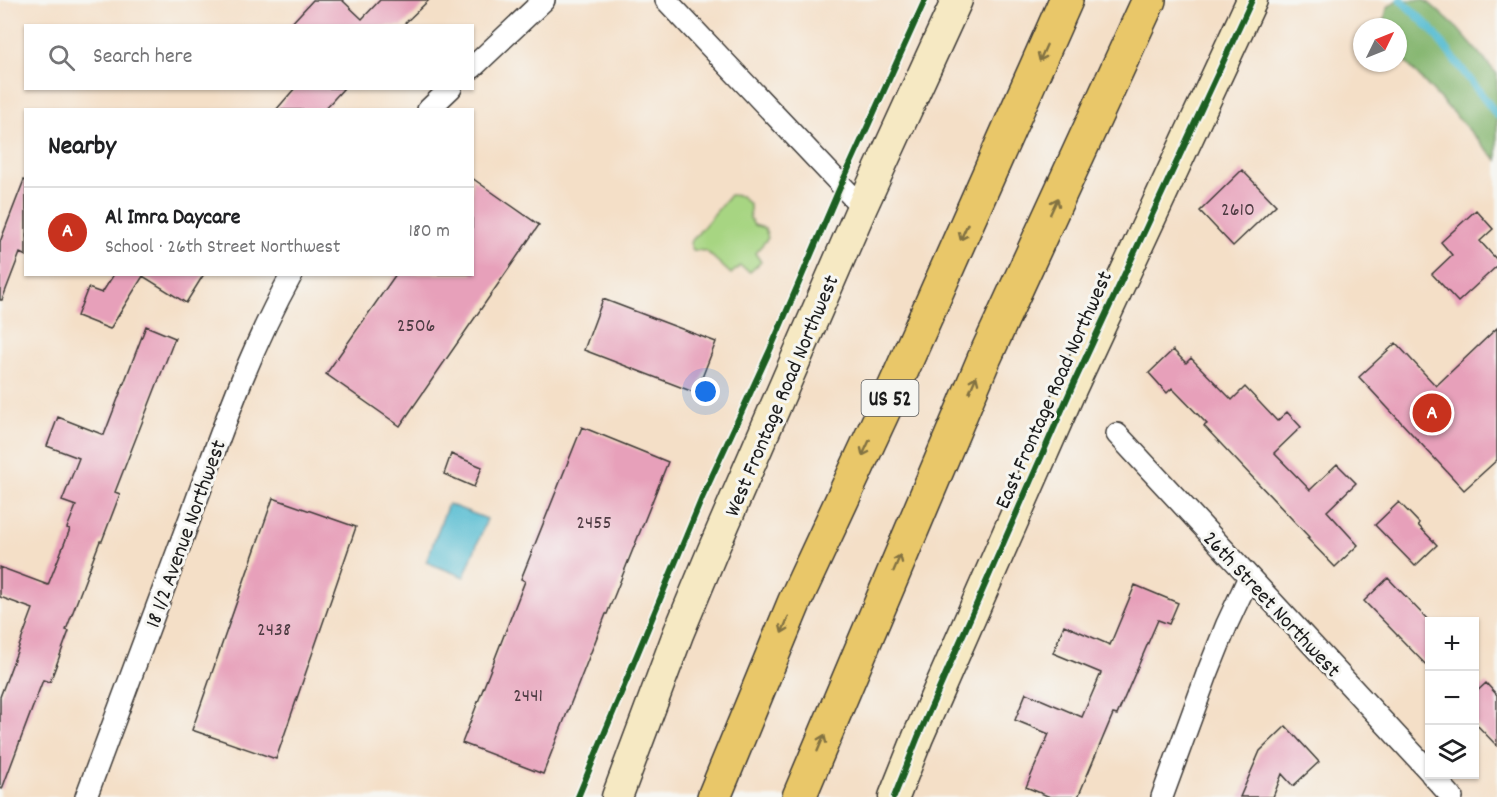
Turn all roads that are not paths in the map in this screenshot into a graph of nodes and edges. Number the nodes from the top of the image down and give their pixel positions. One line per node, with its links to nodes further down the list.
1 (544, 0): 7 (street)
2 (666, 0): 10 (street)
3 (957, 0): 10 (street, West Frontage Road Northwest)
4 (1066, 0): 18 (highway, US 52, one-way to 18)
5 (1149, 0): 19 (highway, one-way to 5)
6 (1252, 0): 20 (street, East Frontage Road Northwest)
7 (474, 66)
8 (449, 90): 9 (street)
9 (430, 108)
10 (862, 207): 17 (street, West Frontage Road Northwest)
11 (291, 276): 16 (street, 18 1/2 Avenue Northwest)
12 (1117, 434): 13 (street, 26th Street Northwest)
13 (1249, 577): 14 (street, 26th Street Northwest); 21 (street)
14 (1425, 768)
15 (1436, 779): 22 (street, 26th Street Northwest)
16 (86, 797)
17 (617, 797)
18 (714, 797)
19 (799, 797)
20 (894, 797)
21 (1162, 797)
22 (1452, 797)

